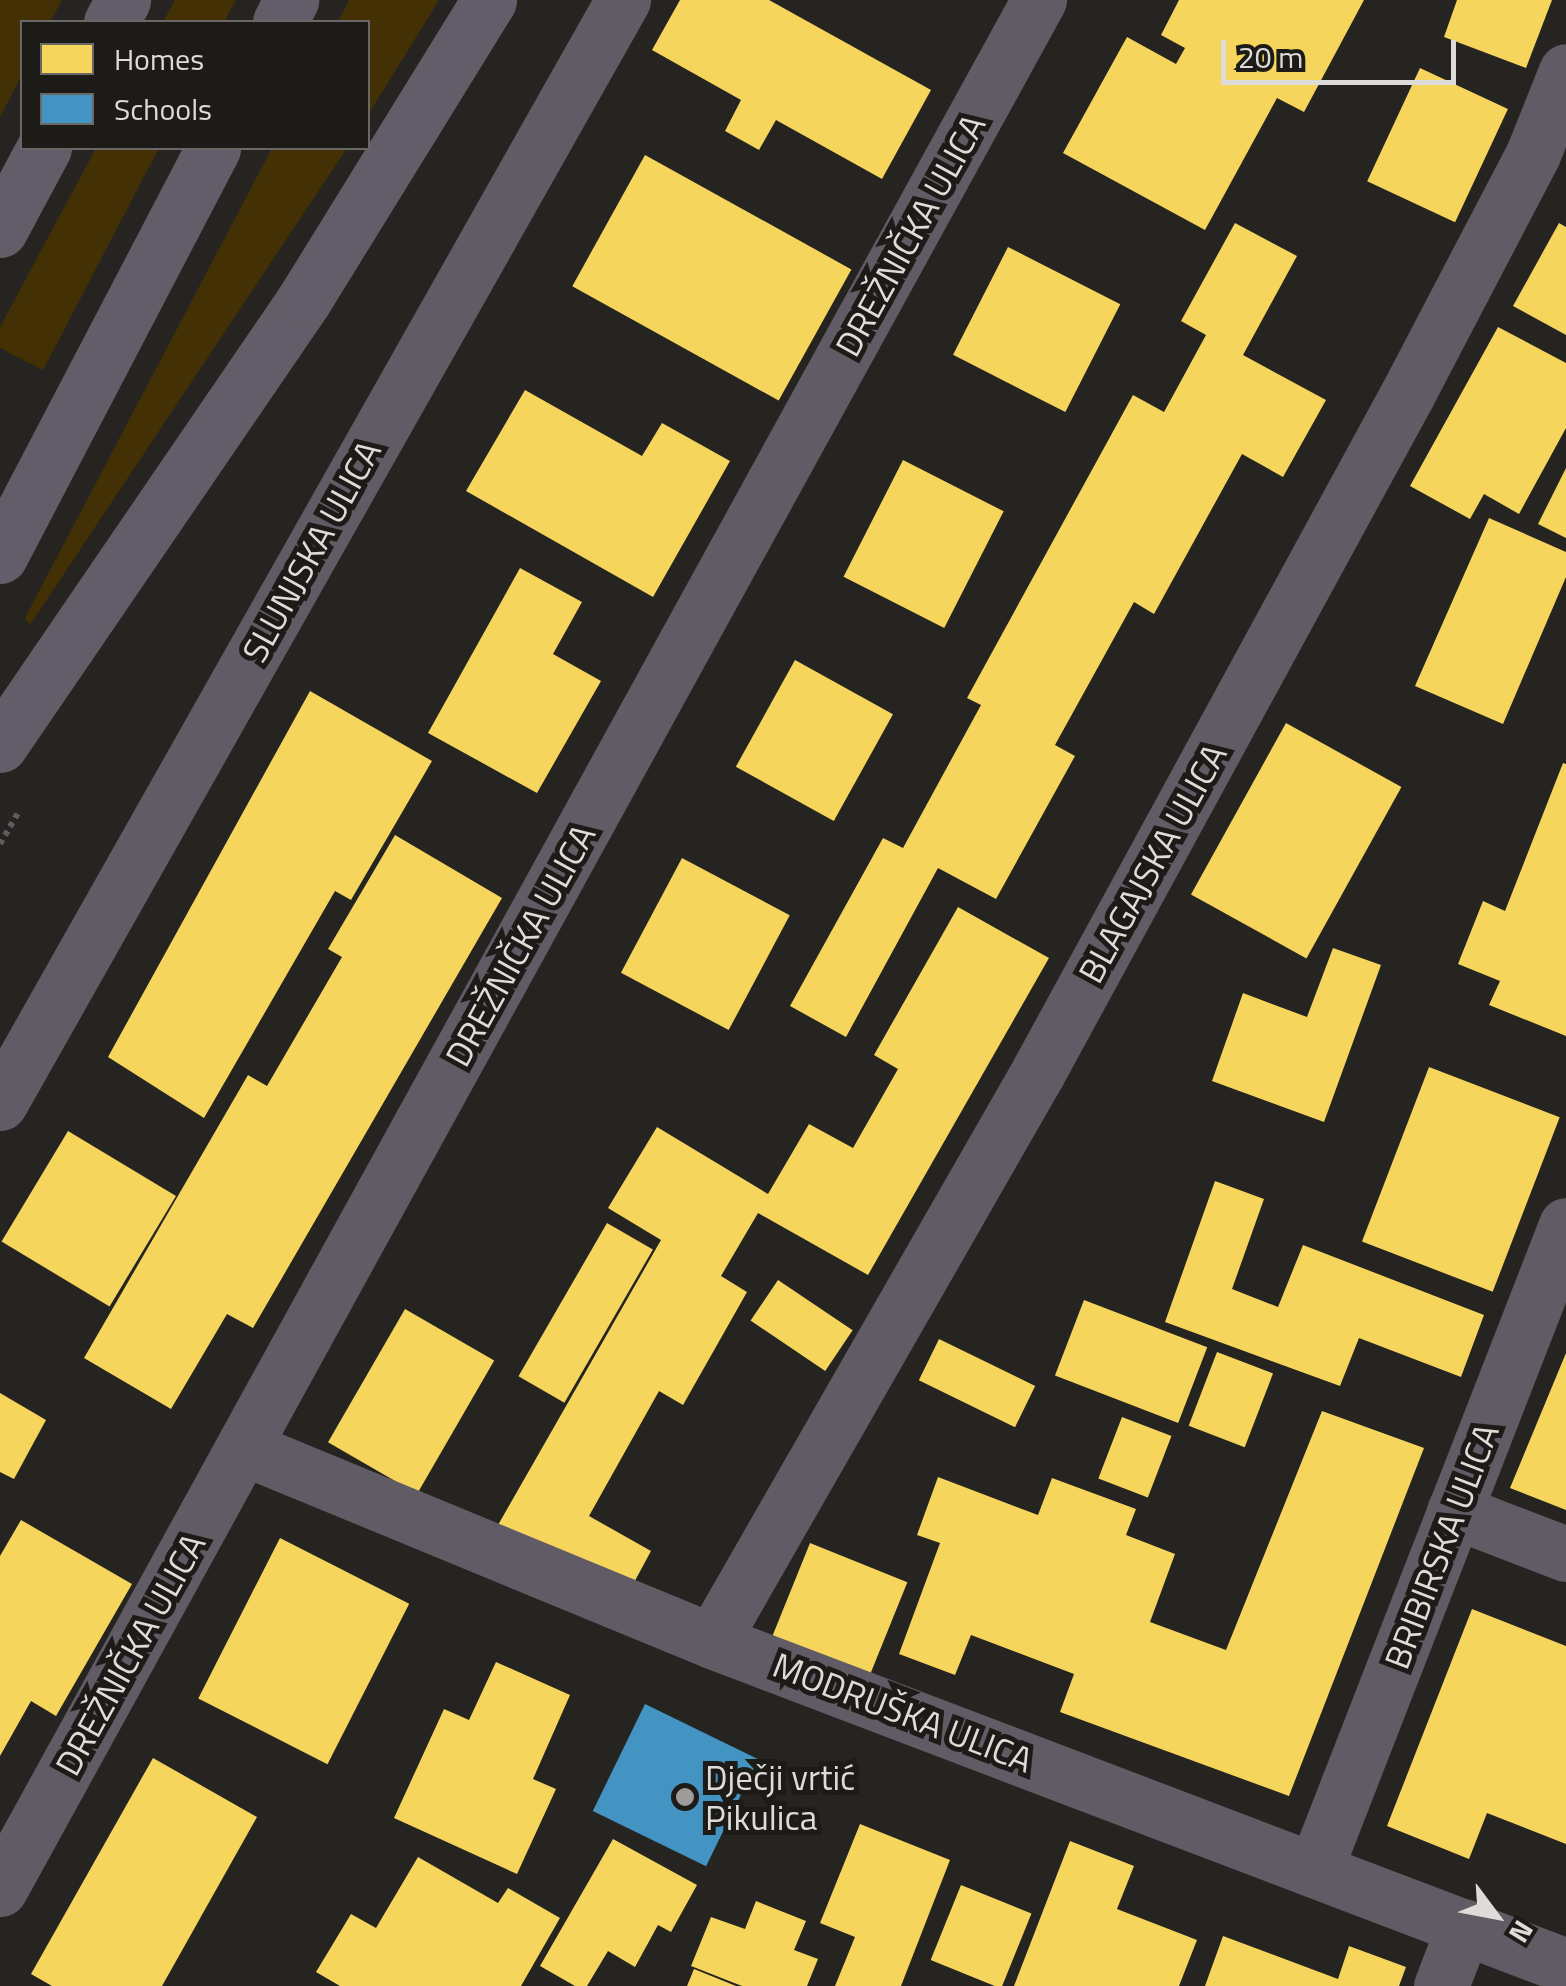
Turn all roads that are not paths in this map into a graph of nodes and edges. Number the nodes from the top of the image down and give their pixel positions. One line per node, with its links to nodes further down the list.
1 (488, 0): 9 (main road)
2 (623, 0): 10 (street, SLUNJSKA ULICA)
3 (1039, 0): 12 (street, DREŽNIČKA ULICA)
4 (1566, 71): 15 (street, BLAGAJSKA ULICA)
5 (43, 150): 7 (main road)
6 (213, 150): 8 (main road)
7 (0, 230)
8 (0, 556)
9 (0, 745)
10 (0, 1103)
11 (1566, 1225): 13 (street, BRIBIRSKA ULICA)
12 (244, 1448): 15 (street, MODRUŠKA ULICA); 17 (street, DREŽNIČKA ULICA)
13 (1454, 1511): 14 (street); 16 (street, BRIBIRSKA ULICA)
14 (1566, 1554)
15 (712, 1641): 16 (street, MODRUŠKA ULICA)
16 (1316, 1867): 18 (street, MODRUŠKA ULICA)
17 (0, 1889)
18 (1464, 1926): 19 (street, MODRUŠKA ULICA); 20 (street)
19 (1566, 1966)
20 (1441, 1986)

